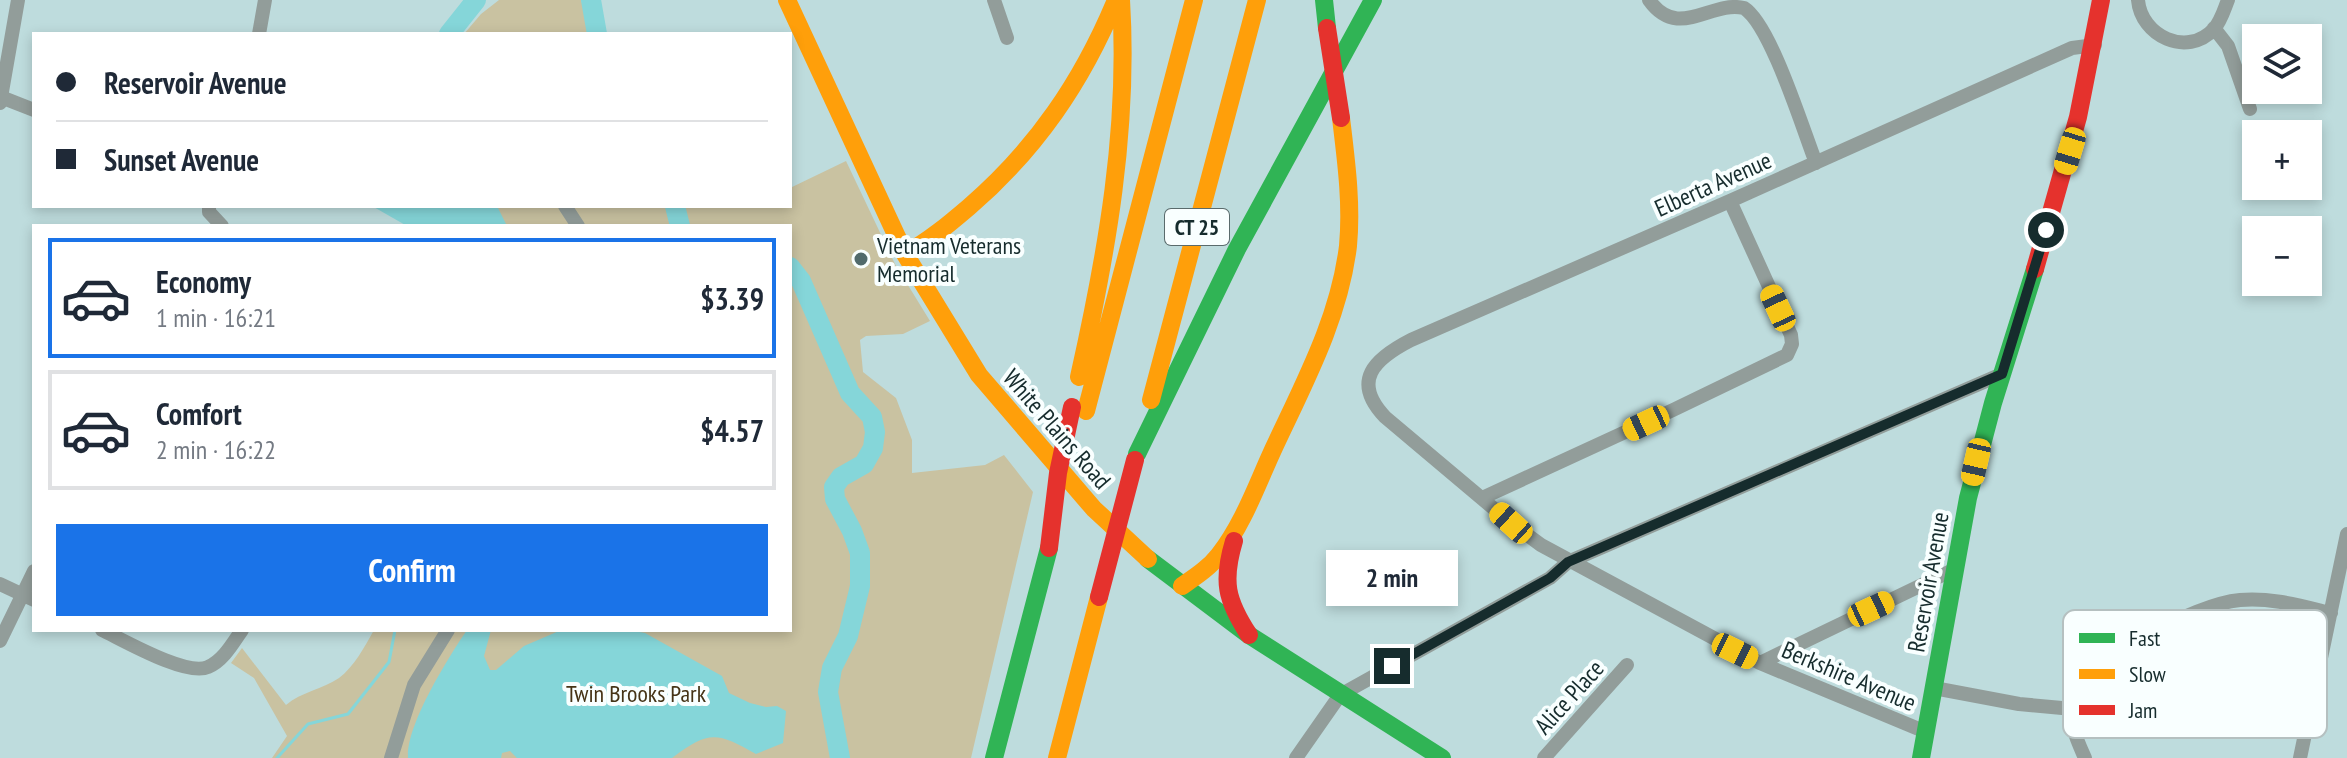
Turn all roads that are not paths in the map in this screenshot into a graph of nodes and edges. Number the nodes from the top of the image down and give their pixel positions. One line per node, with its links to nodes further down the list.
1 (18, 0): 19 (street)
2 (265, 0): 15 (street)
3 (787, 0): 16 (main road, White Plains Road)
4 (994, 0): 17 (street)
5 (1119, 0): 26 (main road); 29 (main road)
6 (1194, 0): 29 (main road, CT 25)
7 (1257, 0): 30 (main road, CT 25)
8 (1324, 0): 32 (main road, bridge)
9 (1373, 0): 30 (main road)
10 (1649, 0): 22 (street)
11 (2101, 0): 18 (main road, Reservoir Avenue)
12 (2138, 0): 14 (street)
13 (2228, 0): 14 (street)
14 (2214, 28): 21 (street)
15 (259, 32)
16 (795, 33): 26 (main road, White Plains Road)
17 (1007, 38)
18 (2095, 45): 22 (street, Elberta Avenue); 27 (main road, Reservoir Avenue)
19 (1, 100): 20 (street)
20 (32, 109)
21 (2250, 109)
22 (1816, 163): 23 (street, Elberta Avenue)
23 (1730, 201): 28 (street, Elberta Avenue); 31 (street)
24 (209, 208): 25 (street)
25 (220, 224)
26 (905, 254): 37 (main road, White Plains Road)
27 (2002, 374): 34 (street); 35 (main road, Reservoir Avenue)
28 (1367, 387): 31 (street, Berkshire Avenue)
29 (1079, 409): 58 (main road, CT 25, bridge)
30 (1136, 457): 59 (main road, CT 25, bridge)
31 (1482, 498): 34 (street, Berkshire Avenue)
32 (1242, 516): 37 (main road); 47 (main road)
33 (2347, 534): 42 (street)
34 (1568, 562): 49 (street, Berkshire Avenue); 52 (street)
35 (1955, 569): 49 (street); 51 (main road, Reservoir Avenue)
36 (0, 584): 38 (street)
37 (1182, 586): 47 (main road, White Plains Road)
38 (28, 597): 48 (street)
39 (2206, 610): 40 (street)
40 (2315, 610)
41 (2327, 612): 42 (street)
42 (2331, 613): 46 (street)
43 (106, 632): 44 (street)
44 (241, 632)
45 (447, 632): 57 (street)
46 (2327, 632)
47 (1249, 635): 52 (main road, White Plains Road)
48 (0, 641)
49 (1760, 663): 54 (street, Berkshire Avenue)
50 (1627, 665): 62 (street, Alice Place)
51 (1934, 688): 53 (street); 54 (main road, Reservoir Avenue)
52 (1340, 695): 60 (street); 61 (main road, White Plains Road)
53 (2063, 708)
54 (1926, 732): 63 (main road, Reservoir Avenue)
55 (2077, 738): 64 (street)
56 (2304, 738): 65 (street)
57 (391, 758)
58 (994, 758)
59 (1057, 758)
60 (1296, 758)
61 (1442, 758)
62 (1544, 758)
63 (1921, 758)
64 (2085, 758)
65 (2300, 758)

